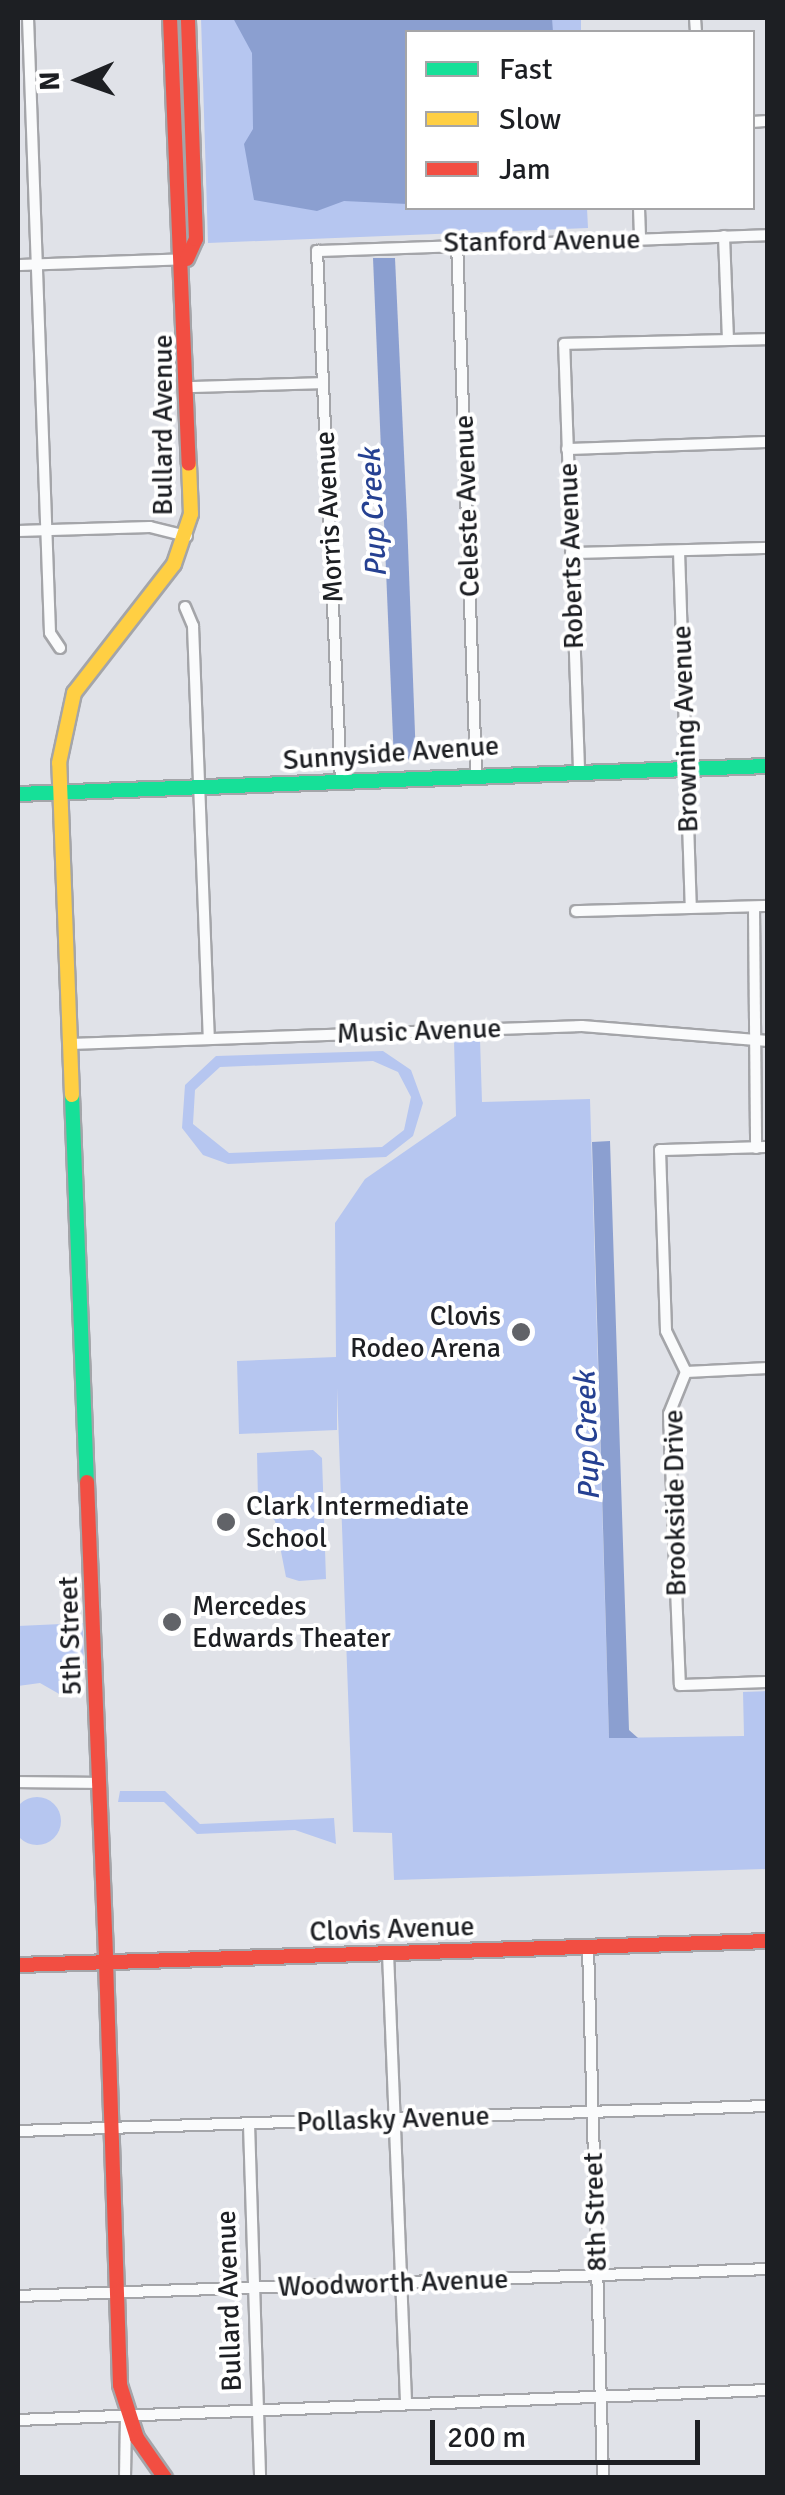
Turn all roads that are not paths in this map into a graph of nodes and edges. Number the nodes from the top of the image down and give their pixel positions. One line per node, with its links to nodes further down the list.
1 (28, 18): 11 (street)
2 (170, 18): 10 (main road, Bullard Avenue)
3 (188, 18): 10 (main road, Bullard Avenue)
4 (639, 210): 7 (street)
5 (768, 235): 6 (street, Stanford Avenue)
6 (724, 236): 7 (street, Stanford Avenue); 14 (street)
7 (640, 238): 8 (street, Stanford Avenue)
8 (457, 242): 9 (street, Stanford Avenue); 30 (street, Celeste Avenue)
9 (316, 252): 15 (street, Morris Avenue)
10 (188, 258): 11 (street); 16 (main road, Bullard Avenue)
11 (37, 264): 12 (street); 19 (street)
12 (18, 265)
13 (768, 339): 14 (street)
14 (728, 340): 18 (street, Roberts Avenue)
15 (320, 383): 16 (street); 31 (street, Morris Avenue)
16 (190, 387): 21 (main road, Bullard Avenue)
17 (768, 442): 18 (street)
18 (568, 449): 24 (street, Roberts Avenue)
19 (46, 530): 20 (street); 21 (street); 26 (street)
20 (18, 531)
21 (186, 536): 33 (main road, Bullard Avenue)
22 (768, 548): 23 (street)
23 (679, 551): 24 (street); 27 (street, Browning Avenue)
24 (571, 553): 29 (street, Roberts Avenue)
25 (184, 607): 32 (street)
26 (60, 648)
27 (686, 766): 28 (main road, Sunnyside Avenue); 29 (main road, Sunnyside Avenue); 37 (street, Browning Avenue)
28 (768, 766)
29 (579, 768): 30 (main road, Sunnyside Avenue)
30 (476, 771): 31 (main road, Sunnyside Avenue)
31 (341, 783): 32 (main road, Sunnyside Avenue)
32 (200, 788): 33 (main road, Sunnyside Avenue); 39 (street)
33 (59, 791): 34 (main road, Sunnyside Avenue); 42 (main road, 5th Street)
34 (18, 794)
35 (768, 906): 36 (street)
36 (754, 907): 37 (street); 40 (street)
37 (691, 908): 38 (street)
38 (576, 911)
39 (210, 1039): 40 (street, Music Avenue); 42 (street, Music Avenue)
40 (755, 1041): 41 (street, Music Avenue); 43 (street)
41 (768, 1041)
42 (70, 1044): 48 (main road, 5th Street)
43 (762, 1148): 45 (street, Brookside Drive)
44 (768, 1368): 45 (street)
45 (686, 1372): 46 (street, Brookside Drive)
46 (768, 1682)
47 (18, 1782): 48 (street)
48 (100, 1783): 52 (main road, 5th Street)
49 (768, 1941): 50 (main road, Clovis Avenue)
50 (588, 1948): 51 (main road, Clovis Avenue); 55 (street, 8th Street)
51 (388, 1953): 52 (main road, Clovis Avenue); 56 (street)
52 (106, 1962): 53 (main road, Clovis Avenue); 58 (main road, 5th Street)
53 (18, 1965)
54 (768, 2106): 55 (street, Pollasky Avenue)
55 (591, 2113): 56 (street, Pollasky Avenue); 61 (street, 8th Street)
56 (396, 2119): 57 (street, Pollasky Avenue); 62 (street)
57 (249, 2124): 58 (street, Pollasky Avenue); 63 (street, Bullard Avenue)
58 (112, 2128): 59 (street, Pollasky Avenue); 64 (main road, 5th Street)
59 (18, 2131)
60 (768, 2269): 61 (street, Woodworth Avenue)
61 (598, 2276): 62 (street, Woodworth Avenue); 67 (street, 8th Street)
62 (401, 2283): 63 (street, Woodworth Avenue); 68 (street)
63 (254, 2288): 64 (street, Woodworth Avenue); 69 (street, Bullard Avenue)
64 (117, 2293): 65 (street, Woodworth Avenue); 70 (main road, 5th Street)
65 (18, 2296)
66 (768, 2390): 67 (street)
67 (602, 2396): 68 (street); 75 (street, 8th Street)
68 (406, 2403): 69 (street)
69 (258, 2408): 70 (street); 74 (street, Bullard Avenue)
70 (126, 2415): 71 (street); 72 (main road); 73 (street, 5th Street)
71 (18, 2420)
72 (156, 2474)
73 (124, 2478)
74 (260, 2478)
75 (604, 2478)

